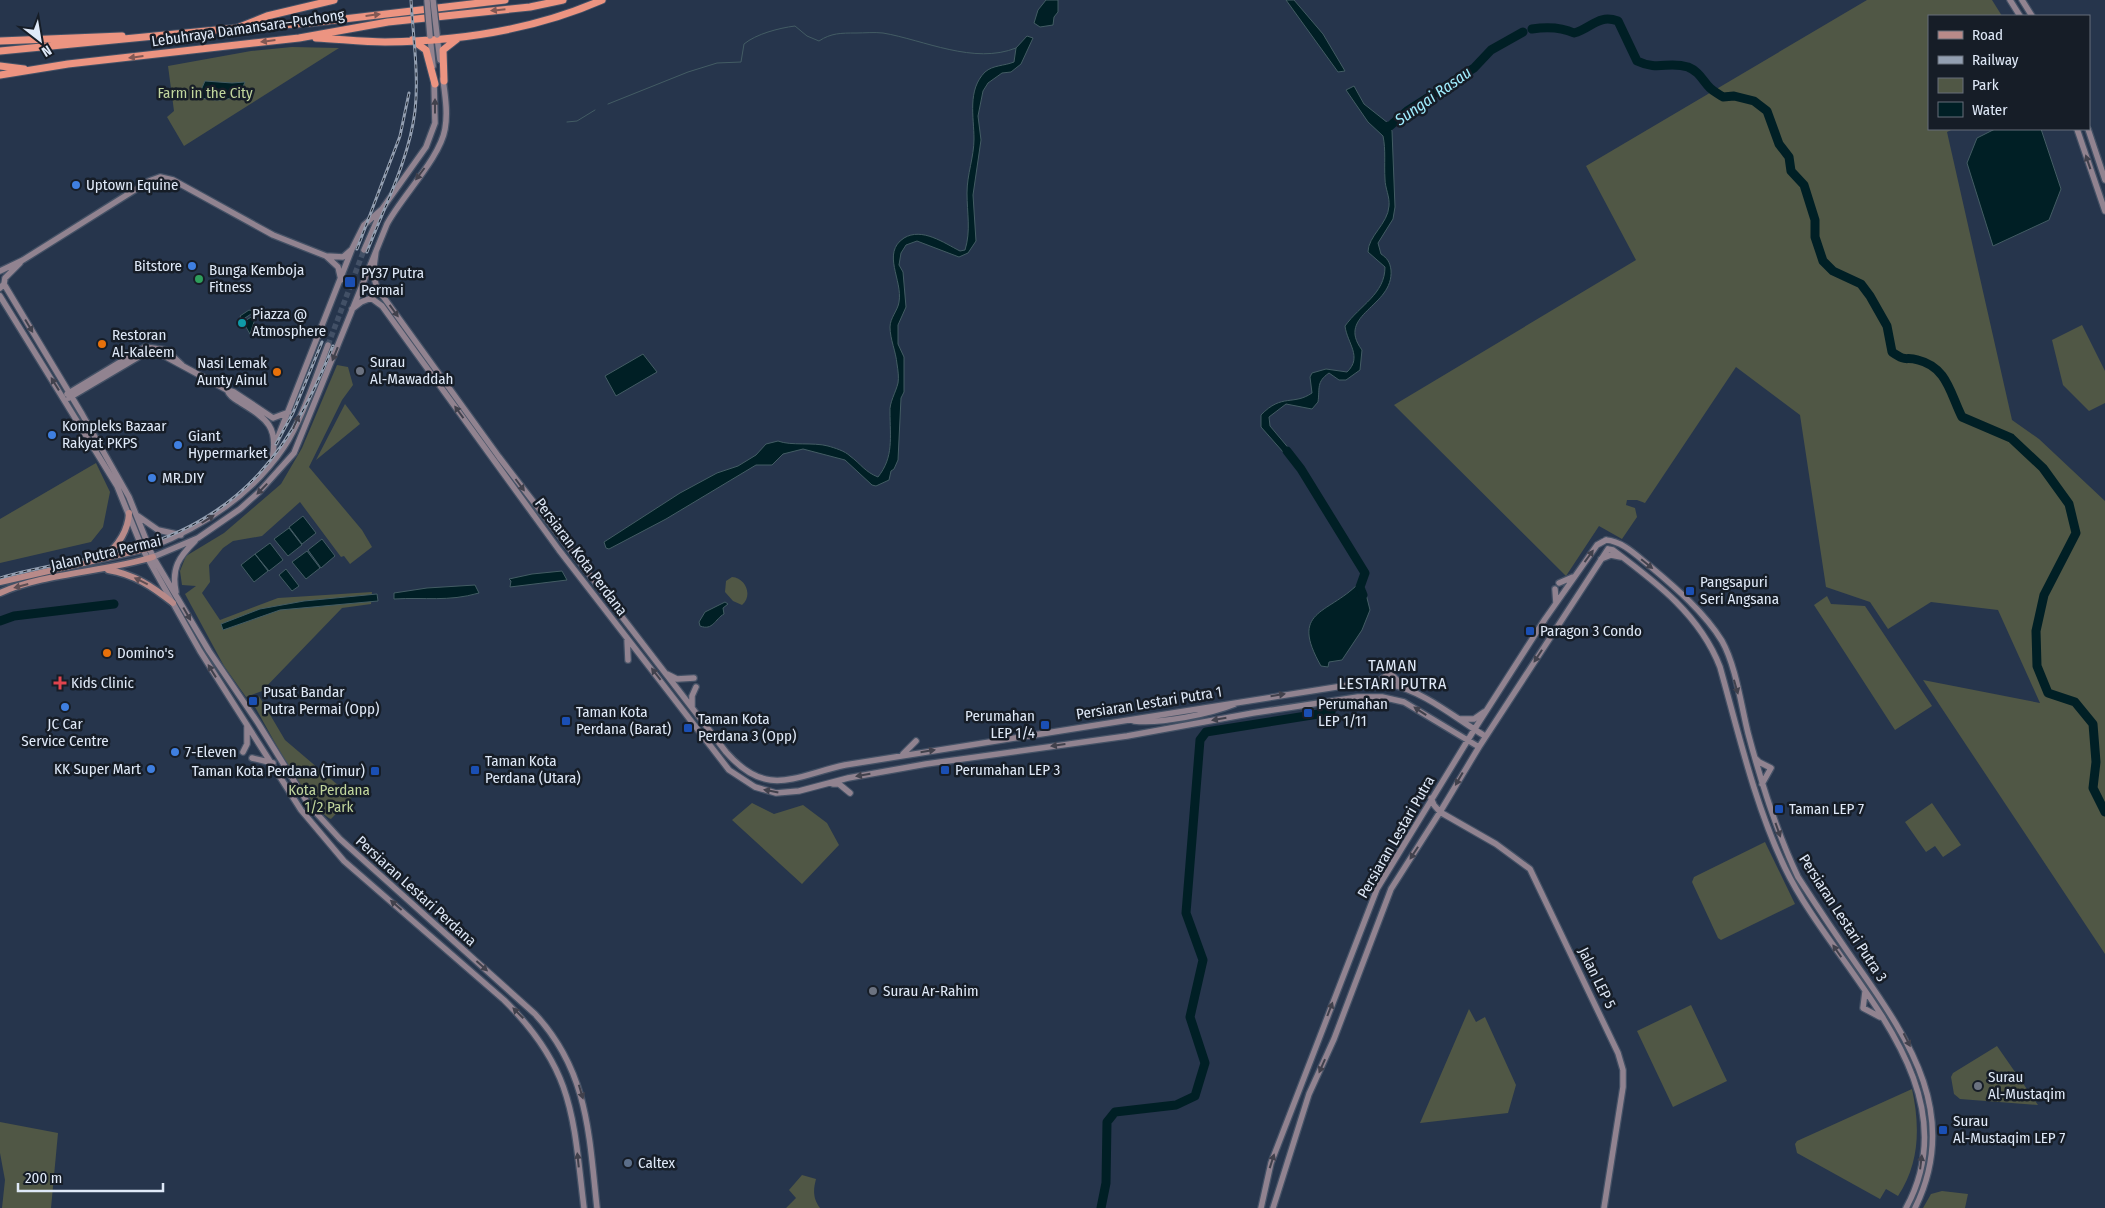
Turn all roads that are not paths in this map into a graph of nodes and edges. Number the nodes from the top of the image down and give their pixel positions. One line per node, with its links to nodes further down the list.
1 (334, 0): 11 (highway)
2 (427, 0): 14 (street, Jalan Putra Permai, bridge)
3 (433, 0): 14 (street, Jalan Putra Permai, bridge)
4 (505, 0): 11 (highway, Lebuhraya Damansara–Puchong, one-way to 4)
5 (564, 0): 15 (highway, Lebuhraya Damansara–Puchong, one-way to 15)
6 (602, 0): 13 (highway)
7 (2010, 0): 9 (street)
8 (2022, 0): 10 (street)
9 (2019, 15)
10 (2031, 15)
11 (237, 28): 12 (highway)
12 (159, 36): 17 (highway); 18 (highway)
13 (464, 36): 14 (highway); 22 (highway)
14 (434, 37): 16 (highway); 22 (street, Jalan Putra Permai); 23 (street, Jalan Putra Permai)
15 (299, 38): 16 (highway); 20 (highway, Lebuhraya Damansara–Puchong, one-way to 20)
16 (412, 40): 23 (highway)
17 (0, 41)
18 (0, 51)
19 (0, 66): 20 (highway)
20 (27, 70): 21 (highway)
21 (0, 75)
22 (444, 81): 33 (street, Jalan Putra Permai, one-way to 33)
23 (435, 84): 29 (street, Jalan Putra Permai, one-way to 23)
24 (2077, 130): 27 (street, one-way to 24)
25 (2088, 130): 26 (street)
26 (2105, 180)
27 (2100, 195): 28 (street); 30 (street)
28 (2105, 203)
29 (382, 209): 31 (street); 32 (street, Jalan Putra Permai)
30 (2105, 211)
31 (352, 249): 34 (street); 37 (street)
32 (364, 250)
33 (376, 251): 40 (street, Jalan Putra Permai); 72 (street, Persiaran Kota Perdana, one-way to 72)
34 (326, 256): 35 (street); 37 (street)
35 (23, 260): 36 (street); 38 (street)
36 (0, 271): 38 (street)
37 (341, 280): 48 (street)
38 (3, 283): 42 (street, one-way to 42)
39 (0, 296): 46 (street, one-way to 39)
40 (352, 309): 54 (street, Jalan Putra Permai, one-way to 54); 70 (street, Persiaran Kota Perdana, one-way to 40)
41 (328, 345): 50 (street, Jalan Putra Permai, one-way to 41)
42 (64, 384): 43 (street); 45 (street)
43 (84, 387): 44 (street); 45 (street); 47 (street)
44 (227, 390): 48 (street); 49 (street)
45 (70, 395): 46 (street); 47 (street)
46 (64, 399): 51 (street)
47 (75, 403): 52 (street)
48 (289, 412): 49 (street)
49 (276, 443): 50 (street)
50 (272, 464): 53 (street, Jalan Putra Permai, one-way to 50)
51 (129, 513): 56 (street); 60 (main road)
52 (136, 515): 53 (street); 56 (street)
53 (182, 535): 56 (street, Jalan Putra Permai)
54 (198, 538): 58 (street, Jalan Putra Permai); 68 (street)
55 (1606, 540): 57 (street); 63 (street, Persiaran Lestari Putra, one-way to 55); 89 (street, Persiaran Lestari Putra 3, one-way to 89)
56 (146, 549): 58 (street, Persiaran Lestari Perdana); 60 (main road, Jalan Putra Permai)
57 (1608, 549): 59 (street, Persiaran Lestari Putra 3); 61 (street, Persiaran Lestari Putra)
58 (150, 558): 62 (main road, Jalan Putra Permai); 68 (street, Persiaran Lestari Perdana)
59 (1623, 558): 61 (street); 99 (street, Persiaran Lestari Putra 3, one-way to 59)
60 (100, 560): 64 (main road, Jalan Putra Permai)
61 (1600, 560): 83 (street, Persiaran Lestari Putra, one-way to 83)
62 (103, 569): 67 (main road, Jalan Putra Permai, one-way to 67); 68 (main road, one-way to 62)
63 (1574, 576): 65 (street); 69 (street, Persiaran Lestari Putra)
64 (1, 581)
65 (1559, 583)
66 (1555, 589): 69 (street)
67 (0, 593)
68 (175, 600): 80 (street, Persiaran Lestari Perdana, one-way to 68); 104 (street, Persiaran Lestari Perdana, one-way to 104)
69 (1556, 603): 78 (street, Persiaran Lestari Putra)
70 (627, 638): 71 (street); 95 (street, Persiaran Kota Perdana, one-way to 70)
71 (628, 660)
72 (665, 673): 73 (street); 77 (street, Persiaran Kota Perdana)
73 (694, 678)
74 (1376, 683): 76 (street); 76 (street); 88 (street, Persiaran Lestari Putra 1, one-way to 74)
75 (696, 687): 77 (street)
76 (1406, 689): 79 (street)
77 (692, 708): 93 (street, Persiaran Kota Perdana)
78 (1488, 708): 79 (street); 82 (street, Persiaran Lestari Putra)
79 (1458, 719): 82 (street)
80 (247, 723): 87 (street); 92 (street, Persiaran Lestari Perdana)
81 (1451, 730): 84 (street, Persiaran Lestari Putra 1); 91 (street); 95 (street, Persiaran Lestari Putra 1, one-way to 95)
82 (1474, 730): 83 (street); 84 (street, Persiaran Lestari Putra)
83 (1485, 736): 86 (street, Persiaran Lestari Putra)
84 (1468, 740): 86 (street, Persiaran Lestari Putra 1); 91 (street, Persiaran Lestari Putra)
85 (916, 741): 88 (street)
86 (1478, 746): 98 (street, Persiaran Lestari Putra, one-way to 98)
87 (243, 752)
88 (901, 756): 93 (street, Persiaran Lestari Putra 1)
89 (1754, 756): 94 (street, Persiaran Lestari Putra 3); 94 (street)
90 (252, 758): 92 (street)
91 (1457, 758): 97 (street, Persiaran Lestari Putra)
92 (273, 763): 103 (street, Persiaran Lestari Perdana, one-way to 92)
93 (807, 775)
94 (1762, 784): 109 (street, Persiaran Lestari Putra 3, one-way to 109)
95 (819, 785): 96 (street)
96 (850, 793)
97 (1431, 798): 98 (street); 101 (street, Persiaran Lestari Putra, one-way to 97)
98 (1440, 812): 102 (street, Persiaran Lestari Putra, one-way to 102); 107 (street, Jalan LEP 5)
99 (1864, 992): 100 (street, Persiaran Lestari Putra 3); 100 (street)
100 (1882, 1018): 108 (street, Persiaran Lestari Putra 3, one-way to 100)
101 (1298, 1092): 102 (street); 105 (street, Persiaran Lestari Putra, one-way to 101)
102 (1310, 1094): 106 (street, Persiaran Lestari Putra)
103 (584, 1208)
104 (597, 1208)
105 (1261, 1208)
106 (1273, 1208)
107 (1604, 1208)
108 (1906, 1208)
109 (1916, 1208)

